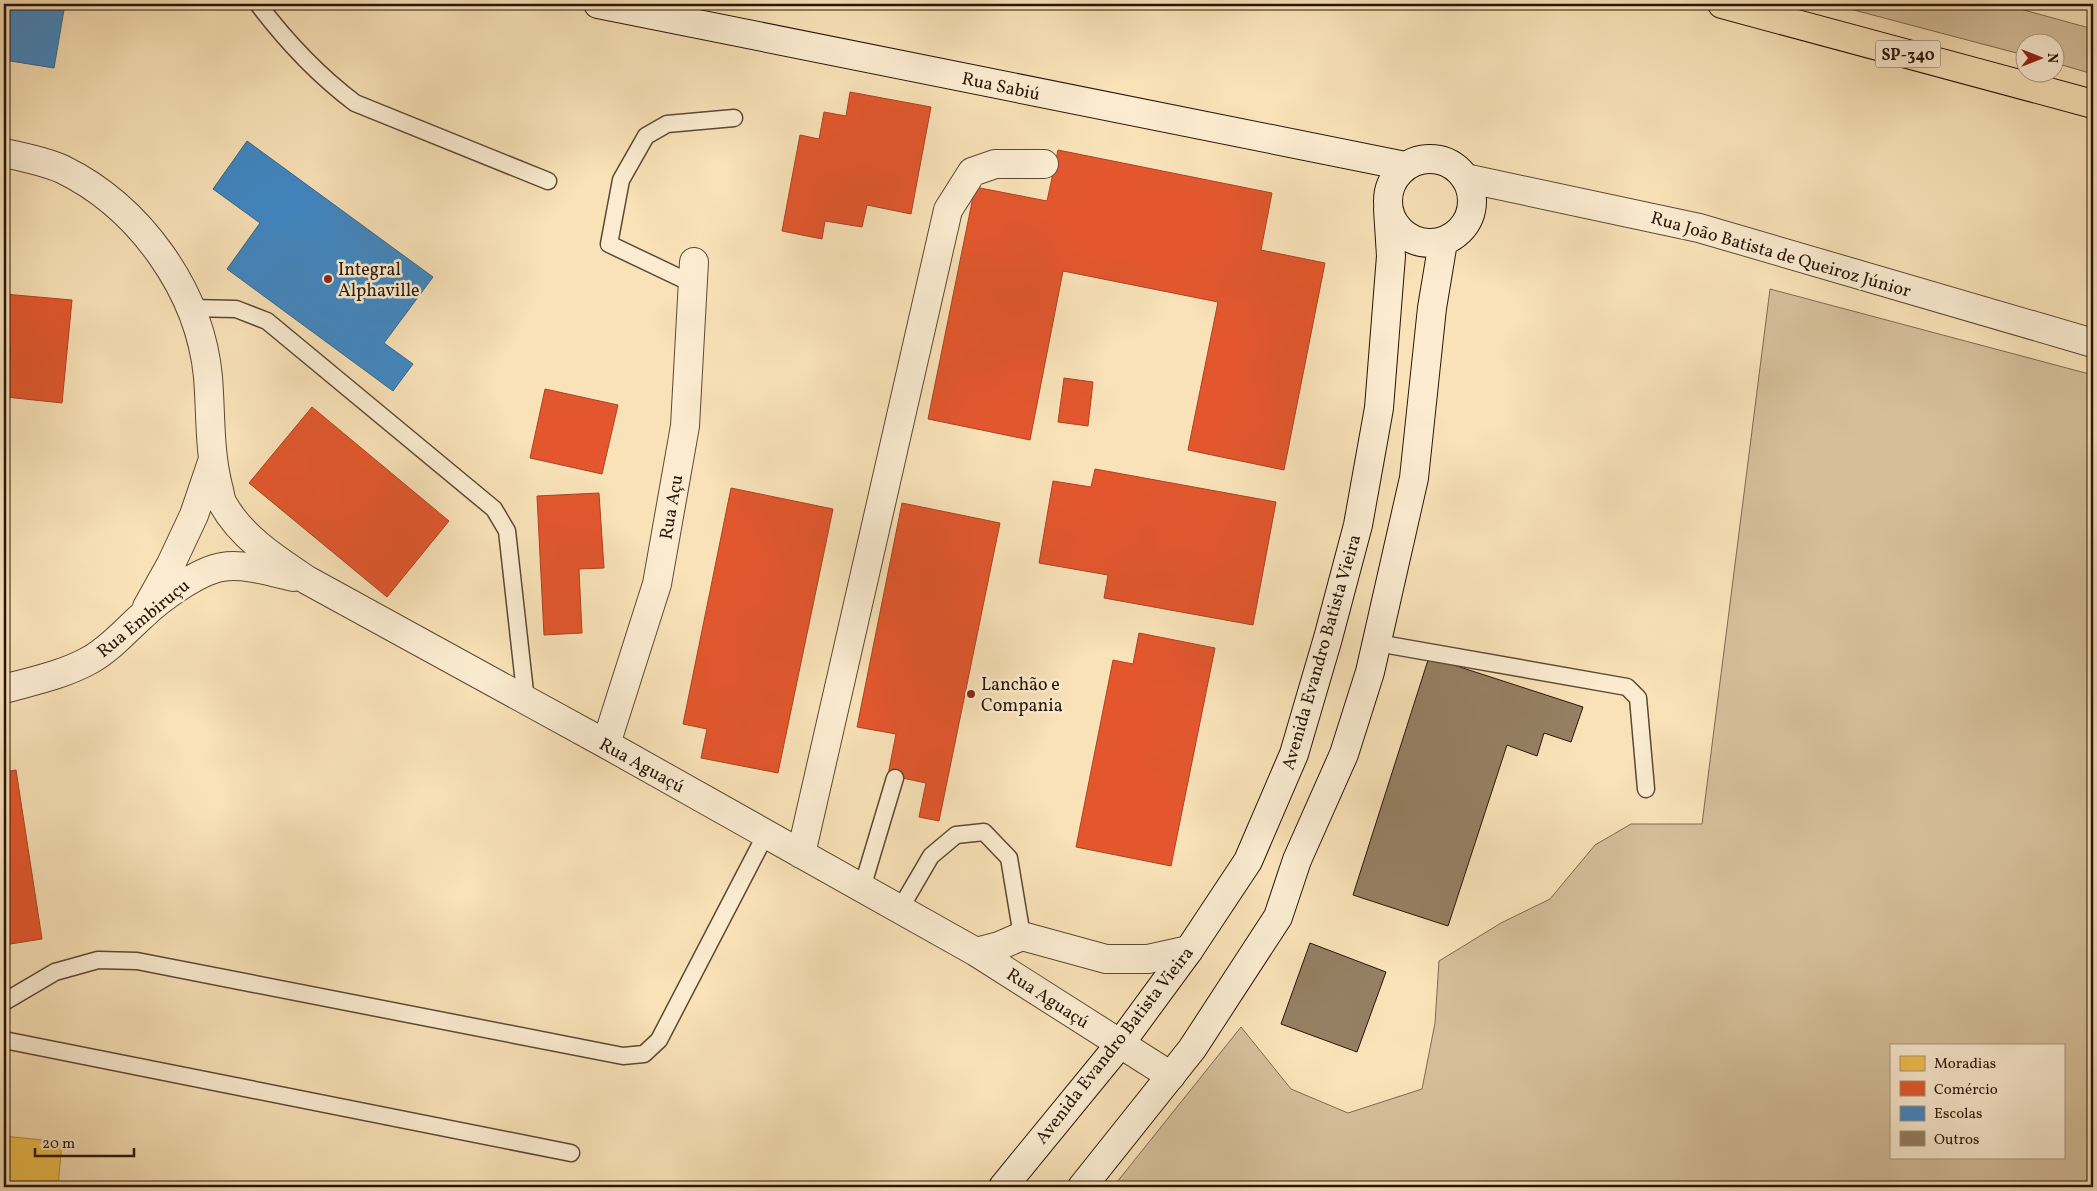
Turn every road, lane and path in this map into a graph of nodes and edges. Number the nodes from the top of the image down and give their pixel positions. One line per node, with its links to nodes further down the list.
1 (258, 4): 10 (lane)
2 (598, 4): 8 (street, Rua Sabiú)
3 (1722, 4): 4 (highway, SP-340)
4 (2093, 104)
5 (734, 118): 13 (lane)
6 (4, 153): 14 (street)
7 (1044, 164): 26 (street)
8 (1405, 166): 9 (street); 11 (street)
9 (1466, 178): 12 (street); 15 (street, Rua João Batista de Queiroz Júnior)
10 (548, 181)
11 (1388, 209): 12 (street); 30 (street, Avenida Evandro Batista Vieira)
12 (1443, 242): 19 (street)
13 (693, 273): 22 (street, Rua Açu)
14 (190, 308): 16 (street); 21 (lane)
15 (2093, 343)
16 (212, 462): 17 (street); 18 (street)
17 (307, 580): 18 (street, Rua Embiruçu); 21 (street, Rua Aguaçú)
18 (143, 614): 20 (street, Rua Embiruçu)
19 (1377, 643): 24 (lane); 35 (street)
20 (4, 689)
21 (526, 701): 22 (street, Rua Aguaçú)
22 (606, 744): 25 (street, Rua Aguaçú)
23 (895, 778): 27 (lane)
24 (1646, 789)
25 (766, 834): 26 (street, Rua Aguaçú); 32 (lane)
26 (801, 854): 27 (street, Rua Aguaçú)
27 (862, 888): 28 (street, Rua Aguaçú)
28 (900, 909): 29 (lane); 31 (street, Rua Aguaçú)
29 (1022, 936): 30 (street); 31 (street, Rua Aguaçú)
30 (1189, 950): 34 (street, Avenida Evandro Batista Vieira)
31 (976, 952): 34 (street, Rua Aguaçú)
32 (4, 1002)
33 (4, 1040): 36 (lane)
34 (1120, 1044): 35 (street, Rua Aguaçú); 37 (street, Avenida Evandro Batista Vieira)
35 (1171, 1076): 38 (street)
36 (571, 1153)
37 (1003, 1187)
38 (1082, 1187)

